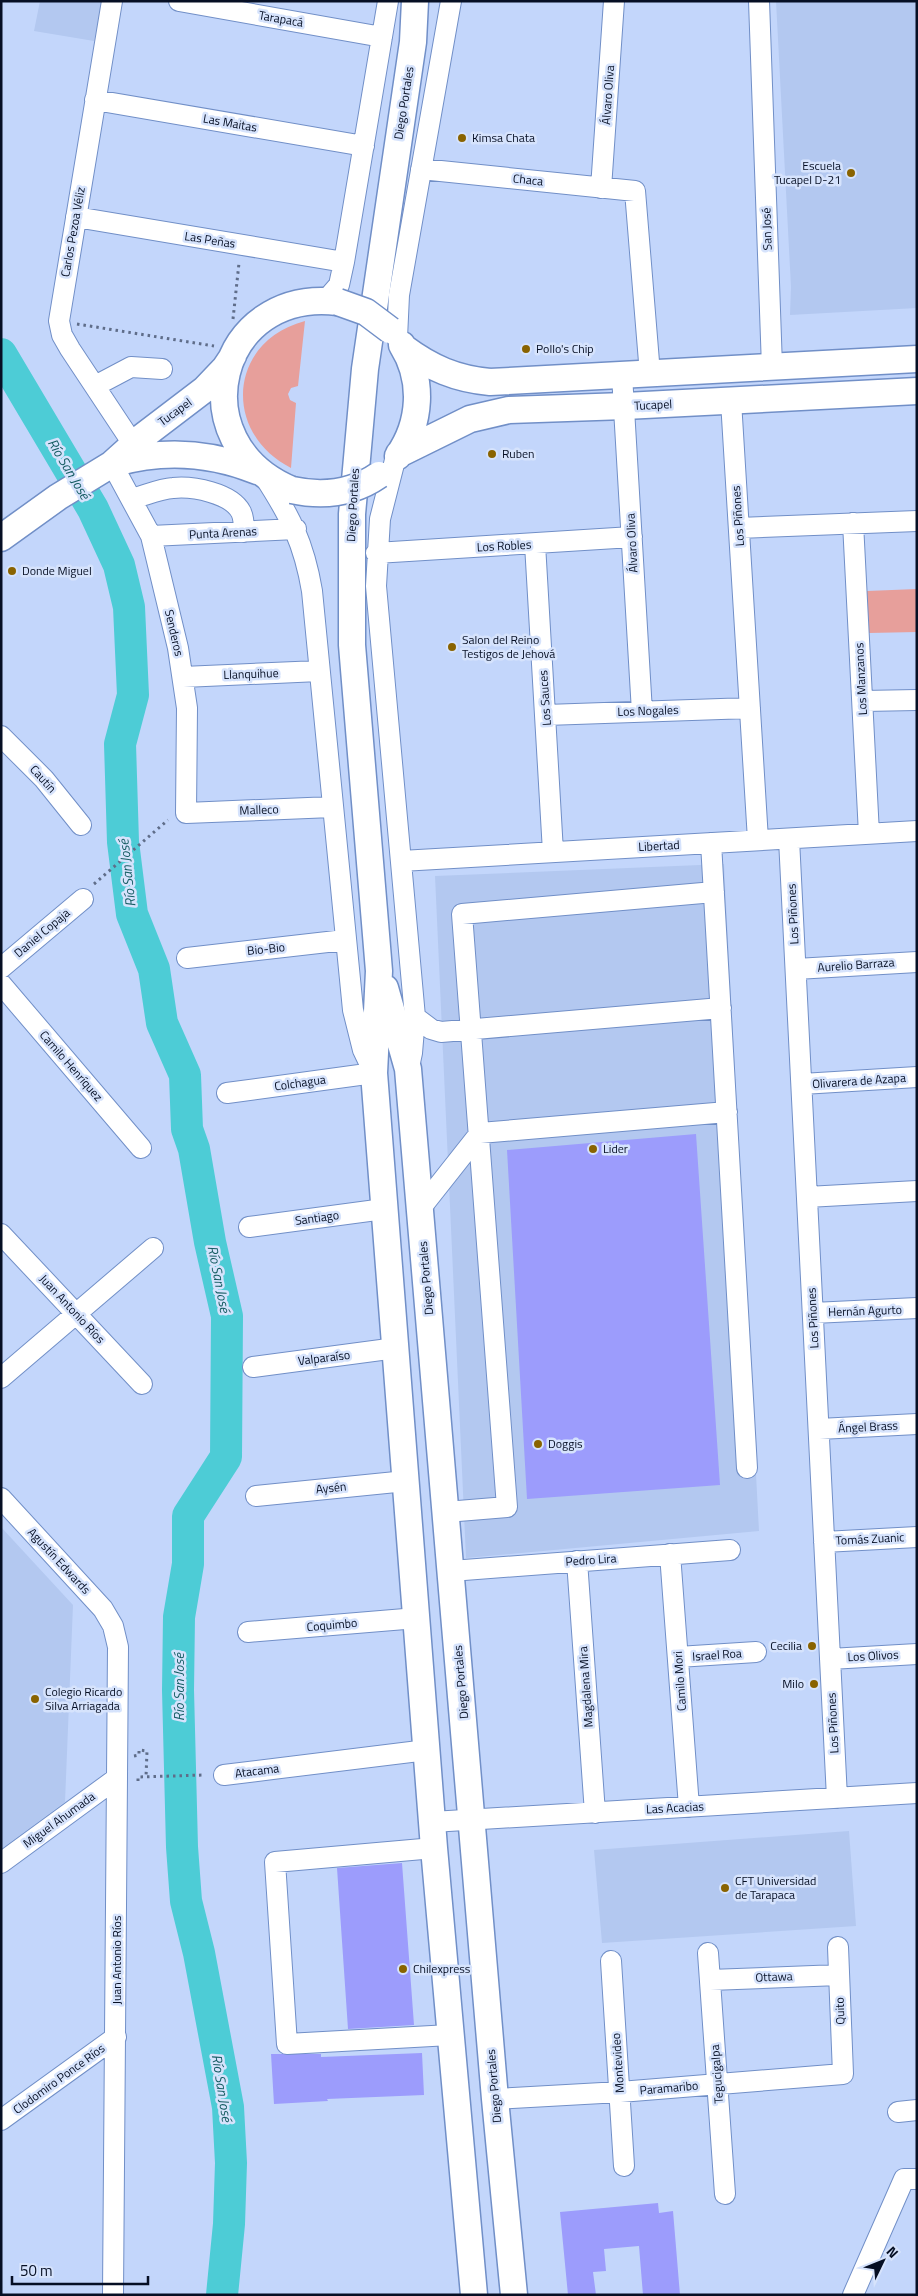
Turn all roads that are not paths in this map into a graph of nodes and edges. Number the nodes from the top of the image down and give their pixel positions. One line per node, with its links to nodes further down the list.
1 (112, 1): 11 (street, Carlos Pezoa Véliz)
2 (180, 1): 9 (street, Tarapacá)
3 (388, 1): 9 (street)
4 (415, 1): 10 (main road, Diego Portales)
5 (425, 1): 10 (main road, Diego Portales)
6 (451, 1): 13 (street)
7 (614, 1): 14 (street, Álvaro Oliva)
8 (759, 1): 21 (street, San José)
9 (382, 37): 12 (street)
10 (413, 42): 69 (main road, Diego Portales)
11 (95, 100): 12 (street, Las Maitas); 15 (street, Carlos Pezoa Véliz)
12 (364, 146): 16 (street)
13 (421, 169): 14 (street, Chaca); 18 (street)
14 (602, 188): 23 (street, Chaca)
15 (76, 217): 16 (street, Las Peñas); 25 (street, Carlos Pezoa Véliz)
16 (344, 262): 17 (street)
17 (332, 301): 18 (main road, bridge); 19 (main road, Tucapel)
18 (397, 338): 24 (main road); 30 (main road)
19 (232, 356): 29 (main road, Tucapel); 32 (main road)
20 (917, 359): 21 (main road)
21 (772, 367): 23 (main road)
22 (162, 369): 25 (street)
23 (650, 374): 24 (main road)
24 (622, 375): 28 (street, Álvaro Oliva)
25 (95, 386): 29 (street, Carlos Pezoa Véliz)
26 (917, 391): 27 (main road, Tucapel)
27 (731, 401): 28 (main road, Tucapel); 36 (street, Los Piñones)
28 (625, 406): 30 (main road, Tucapel); 40 (street, Álvaro Oliva)
29 (133, 444): 31 (main road, Tucapel)
30 (391, 463): 32 (main road, Tucapel, bridge); 43 (street, Diego Portales)
31 (104, 468): 32 (main road, Tucapel); 33 (street, Senderos); 41 (main road, Tucapel)
32 (261, 474): 37 (street, Diego Portales)
33 (131, 500): 38 (street); 39 (street, Senderos)
34 (917, 521): 35 (street)
35 (853, 523): 36 (street); 47 (street, Los Manzanos)
36 (739, 528): 48 (street, Los Piñones)
37 (296, 529): 38 (street, Punta Arenas); 44 (street, Diego Portales)
38 (244, 532): 39 (street, Punta Arenas)
39 (151, 536): 45 (street, Senderos)
40 (632, 537): 42 (street, Los Robles); 49 (street, Álvaro Oliva)
41 (1, 538)
42 (535, 544): 43 (street, Los Robles); 50 (street, Los Sauces)
43 (376, 553): 61 (street, Diego Portales)
44 (319, 671): 45 (street, Llanquihue); 52 (street, Diego Portales)
45 (183, 677): 53 (street, Senderos)
46 (917, 700): 47 (street)
47 (863, 701): 56 (street, Los Manzanos)
48 (750, 708): 49 (street, Los Nogales); 58 (street, Los Piñones)
49 (642, 712): 50 (street, Los Nogales)
50 (546, 716): 60 (street, Los Sauces)
51 (1, 736): 54 (street, Cautín)
52 (332, 808): 53 (street, Malleco); 64 (street, Diego Portales)
53 (177, 817)
54 (81, 825)
55 (917, 831): 56 (street, Libertad)
56 (869, 834): 57 (street, Libertad)
57 (789, 838): 58 (street, Libertad); 68 (street, Los Piñones)
58 (758, 840): 59 (street, Libertad)
59 (711, 843): 60 (street, Libertad); 62 (street)
60 (553, 852): 61 (street, Libertad)
61 (401, 861): 72 (street, Diego Portales)
62 (714, 892): 71 (street); 73 (street)
63 (83, 899): 67 (street, Daniel Copaja)
64 (345, 940): 65 (street, Bio-Bio); 75 (street, Diego Portales)
65 (187, 958)
66 (917, 962): 68 (street, Aurelio Barraza)
67 (1, 968)
68 (796, 969): 77 (street, Los Piñones)
69 (379, 970): 74 (main road, Diego Portales); 75 (main road, Diego Portales)
70 (1, 984): 81 (street, Camilo Henríquez)
71 (721, 1008): 73 (street); 79 (street)
72 (416, 1017): 73 (street); 74 (street, Diego Portales)
73 (471, 1029): 80 (street)
74 (408, 1069): 85 (main road, Diego Portales)
75 (374, 1074): 78 (street, Colchagua); 84 (main road, Diego Portales)
76 (917, 1077): 77 (street, Olivarera de Azapa)
77 (802, 1084): 83 (street, Los Piñones)
78 (227, 1093)
79 (727, 1112): 80 (street); 98 (street)
80 (480, 1133): 85 (street); 102 (street)
81 (141, 1148)
82 (917, 1191): 83 (street)
83 (807, 1198): 90 (street, Los Piñones)
84 (384, 1209): 86 (street, Santiago); 92 (main road, Diego Portales)
85 (420, 1209): 102 (main road, Diego Portales)
86 (249, 1227)
87 (1, 1234): 91 (street, Juan Antonio Ríos)
88 (153, 1248): 91 (street)
89 (917, 1308): 90 (street, Hernán Agurto)
90 (813, 1313): 97 (street, Los Piñones)
91 (76, 1314): 94 (street); 95 (street, Juan Antonio Ríos)
92 (396, 1348): 93 (street, Valparaíso); 99 (main road, Diego Portales)
93 (253, 1367)
94 (1, 1378)
95 (142, 1384)
96 (917, 1424): 97 (street, Ángel Brass)
97 (819, 1429): 105 (street, Los Piñones)
98 (747, 1468)
99 (406, 1481): 100 (street, Aysén); 103 (main road, Diego Portales)
100 (256, 1496)
101 (1, 1498): 111 (street, Agustín Edwards)
102 (446, 1512): 103 (main road); 109 (main road, Diego Portales)
103 (409, 1517): 110 (main road, Diego Portales)
104 (917, 1537): 105 (street, Tomás Zuanic)
105 (824, 1542): 116 (street, Los Piñones)
106 (730, 1550): 107 (street, Pedro Lira)
107 (670, 1554): 108 (street, Pedro Lira); 115 (street, Camilo Mori)
108 (577, 1561): 109 (street, Pedro Lira); 123 (street, Magdalena Mira)
109 (451, 1571): 124 (main road, Diego Portales)
110 (417, 1618): 112 (street, Coquimbo); 117 (main road, Diego Portales)
111 (113, 1626): 119 (street, Juan Antonio Ríos)
112 (248, 1632)
113 (756, 1652): 115 (street, Israel Roa)
114 (917, 1654): 116 (street, Los Olivos)
115 (678, 1657): 122 (street, Camilo Mori)
116 (830, 1659): 121 (street, Los Piñones)
117 (427, 1750): 118 (street, Atacama); 125 (main road, Diego Portales)
118 (224, 1775)
119 (117, 1778): 127 (street, Miguel Ahumada); 134 (street, Juan Antonio Ríos)
120 (917, 1794): 121 (street, Las Acacias)
121 (837, 1798): 122 (street, Las Acacias)
122 (689, 1807): 123 (street, Las Acacias)
123 (594, 1812): 124 (street, Las Acacias)
124 (472, 1820): 125 (street, Las Acacias); 138 (main road, Diego Portales)
125 (432, 1822): 126 (main road, Diego Portales)
126 (434, 1848): 133 (main road, Diego Portales); 133 (street)
127 (1, 1863)
128 (838, 1947): 131 (street, Quito)
129 (708, 1953): 132 (street, Tegucigalpa)
130 (611, 1961): 137 (street, Montevideo)
131 (839, 1975): 132 (street, Ottawa); 135 (street, Quito)
132 (710, 1980): 136 (street, Tegucigalpa)
133 (450, 2035): 144 (main road, Diego Portales)
134 (116, 2037): 139 (street, Clodomiro Ponce Ríos); 143 (street, Juan Antonio Ríos)
135 (843, 2074): 136 (street, Paramaribo)
136 (718, 2084): 137 (street, Paramaribo); 142 (street, Tegucigalpa)
137 (620, 2092): 138 (street, Paramaribo); 140 (street, Montevideo)
138 (495, 2099): 145 (main road, Diego Portales)
139 (1, 2120)
140 (624, 2166)
141 (910, 2179): 146 (street)
142 (725, 2194)
143 (113, 2295)
144 (474, 2295)
145 (514, 2295)
146 (853, 2295)

